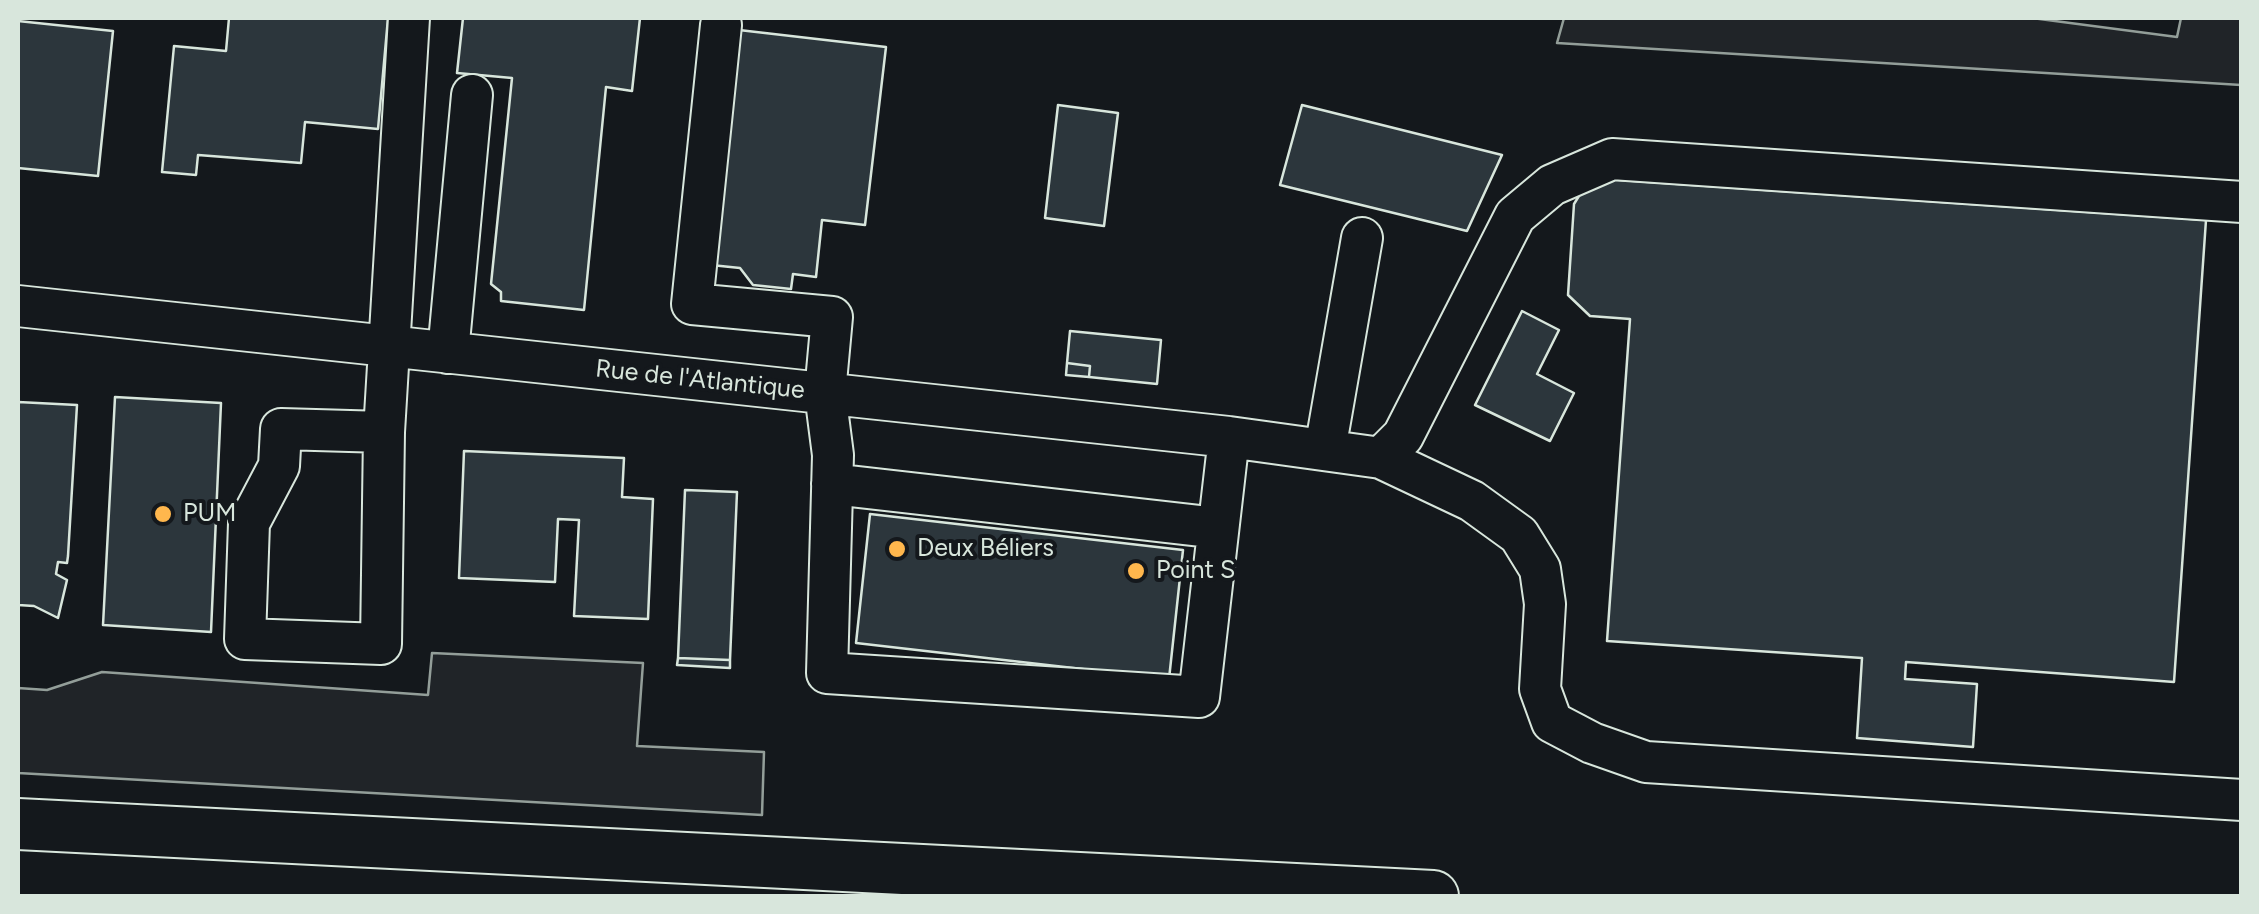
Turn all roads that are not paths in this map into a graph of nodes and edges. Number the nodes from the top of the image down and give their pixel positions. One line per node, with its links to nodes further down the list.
1 (409, 18): 7 (street)
2 (721, 25): 9 (street)
3 (472, 95): 8 (street)
4 (2242, 202): 13 (street)
5 (1362, 238): 12 (street)
6 (18, 306): 7 (street, Rue de l'Atlantique)
7 (386, 346): 8 (street, Rue de l'Atlantique); 10 (street)
8 (448, 353): 9 (street, Rue de l'Atlantique)
9 (825, 394): 11 (street, Rue de l'Atlantique); 14 (street)
10 (384, 432): 10 (street)
11 (1229, 437): 12 (street, Rue de l'Atlantique); 15 (street)
12 (1324, 450): 13 (street, Rue de l'Atlantique)
13 (1381, 458): 16 (street, Rue de l'Atlantique)
14 (832, 484): 15 (street); 15 (street)
15 (1218, 528)
16 (2242, 800)
17 (18, 824): 18 (main road)
18 (1433, 896)

